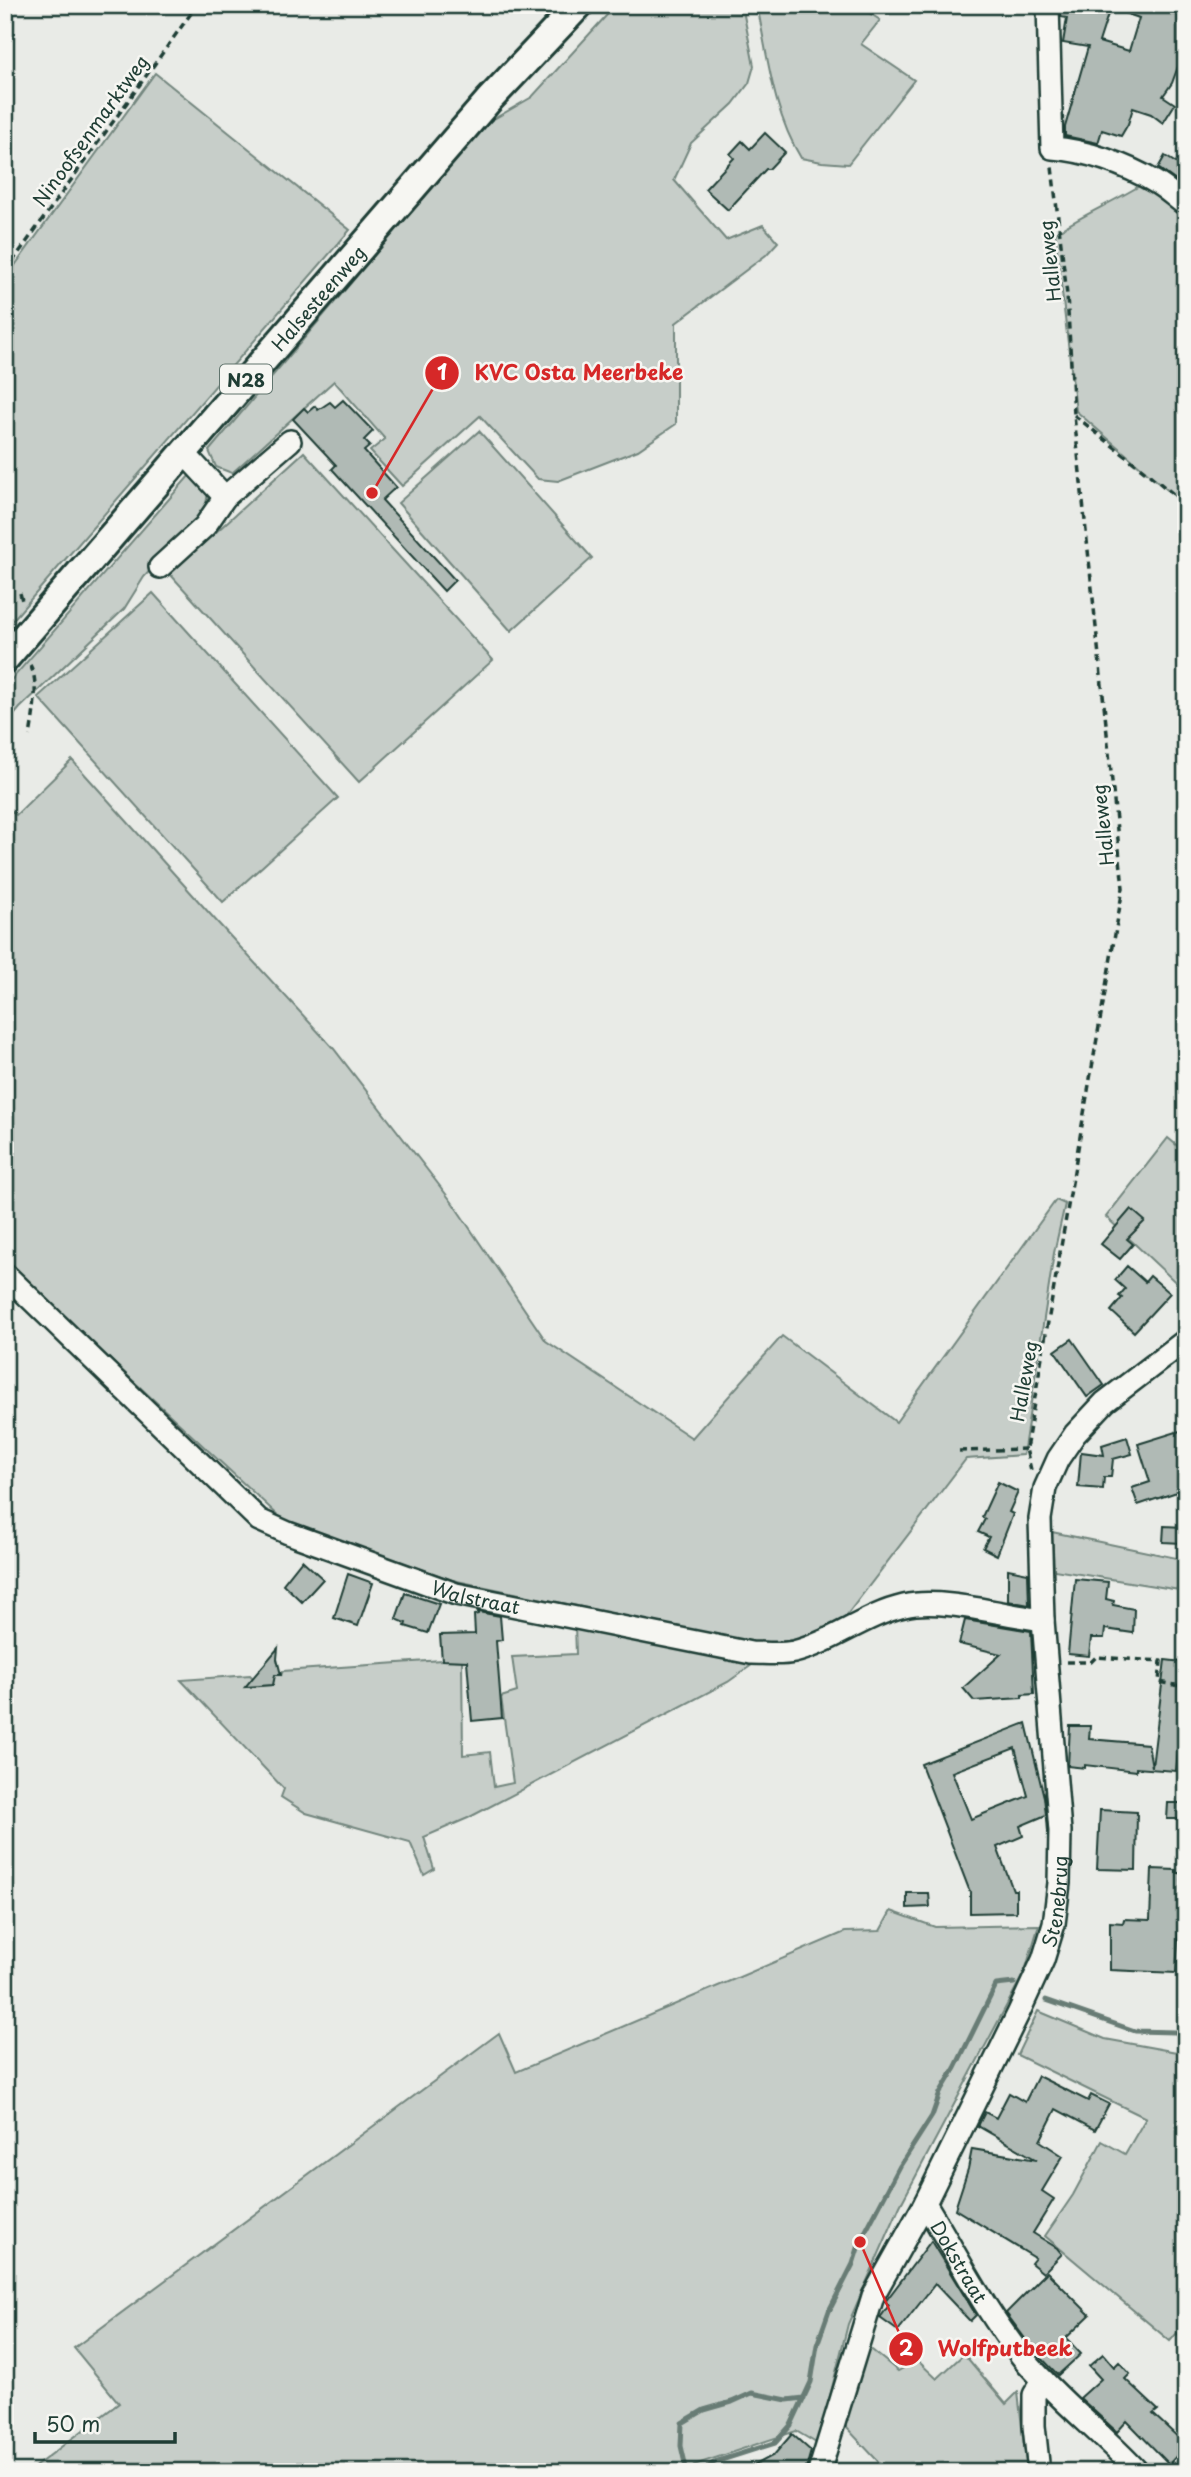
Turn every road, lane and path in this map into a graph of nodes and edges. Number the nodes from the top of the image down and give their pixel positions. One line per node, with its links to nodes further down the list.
1 (197, 5): 6 (path, Ninoofsenmarktweg)
2 (579, 5): 9 (main road, Halsesteenweg / N28)
3 (1048, 5): 4 (street)
4 (1052, 148): 5 (street); 7 (path, Halleweg)
5 (1186, 205)
6 (5, 272)
7 (1074, 415): 11 (path); 17 (path, Halleweg)
8 (290, 441): 10 (street)
9 (183, 452): 10 (street); 13 (main road, Halsesteenweg / N28)
10 (225, 497): 12 (street)
11 (1186, 504)
12 (160, 567)
13 (10, 653): 14 (path)
14 (30, 736)
15 (5, 1274): 20 (street, Walstraat)
16 (1186, 1340): 19 (street, Stenebrug)
17 (1026, 1449): 18 (path); 19 (path, Halleweg)
18 (959, 1451)
19 (1045, 1488): 20 (street, Stenebrug)
20 (1043, 1620): 21 (street, Stenebrug)
21 (1046, 1662): 22 (path); 23 (street, Stenebrug)
22 (1186, 1688)
23 (925, 2203): 24 (street, Dokstraat); 25 (street, Stenebrug)
24 (1043, 2380): 26 (street); 27 (street, Dokstraat)
25 (819, 2472)
26 (1039, 2472)
27 (1138, 2472)

